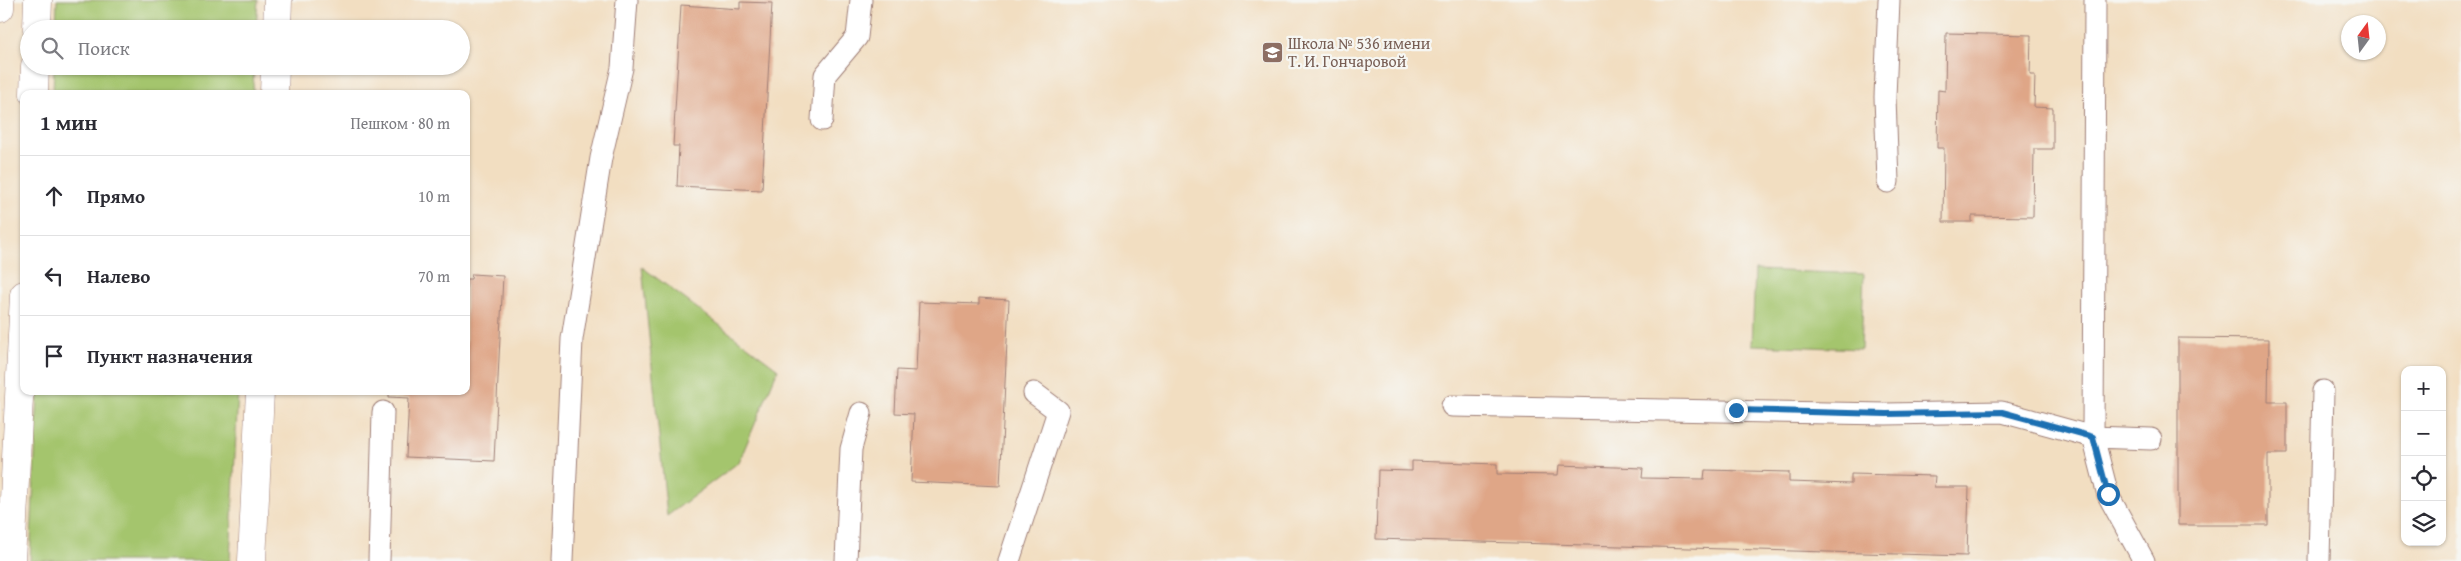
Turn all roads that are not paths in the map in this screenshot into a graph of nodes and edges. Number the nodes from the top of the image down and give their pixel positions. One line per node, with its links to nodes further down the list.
1 (0, 0): 8 (street)
2 (38, 0): 9 (street)
3 (278, 0): 10 (street)
4 (627, 0): 29 (lane)
5 (861, 0): 15 (lane)
6 (1889, 0): 16 (lane)
7 (2095, 0): 24 (lane)
8 (0, 8)
9 (37, 20)
10 (277, 20)
11 (35, 75): 13 (street)
12 (275, 75): 14 (street)
13 (34, 90)
14 (274, 90)
15 (822, 120)
16 (1888, 182)
17 (20, 377): 26 (street)
18 (2323, 391): 33 (lane)
19 (1034, 393): 31 (lane)
20 (260, 395): 27 (street)
21 (1452, 406): 24 (lane)
22 (383, 412): 28 (lane)
23 (861, 413): 30 (lane)
24 (2093, 437): 25 (lane); 32 (lane)
25 (2151, 439)
26 (11, 561)
27 (252, 561)
28 (379, 561)
29 (562, 561)
30 (846, 561)
31 (1009, 561)
32 (2144, 561)
33 (2318, 561)

